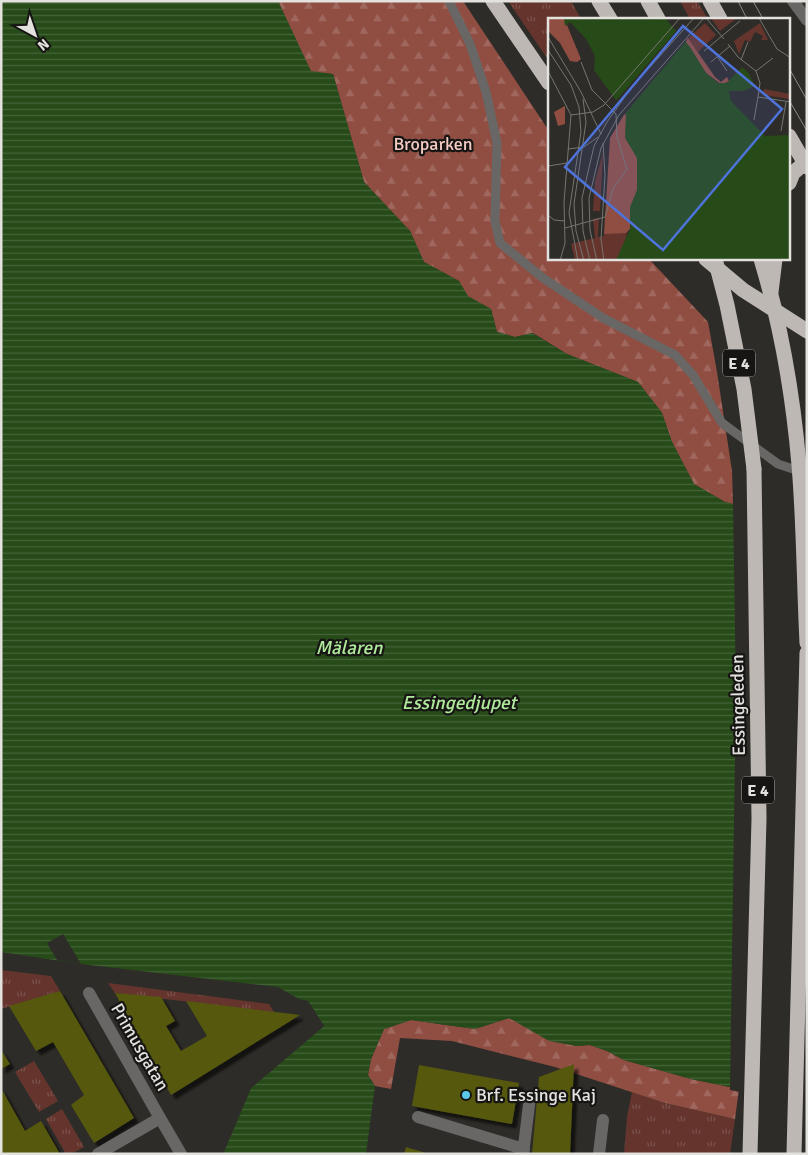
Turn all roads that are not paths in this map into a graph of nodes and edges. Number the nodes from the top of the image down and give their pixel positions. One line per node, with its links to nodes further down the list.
1 (449, 1): 22 (lane)
2 (493, 1): 11 (highway)
3 (599, 1): 7 (highway)
4 (648, 1): 8 (highway)
5 (710, 1): 9 (highway)
6 (793, 1): 10 (street)
7 (609, 18)
8 (657, 18)
9 (719, 18)
10 (807, 20)
11 (548, 82)
12 (790, 138): 14 (highway)
13 (807, 160): 15 (highway, bridge)
14 (807, 168)
15 (790, 181)
16 (707, 260): 21 (highway)
17 (715, 260): 34 (highway, Essingeleden / E 4, bridge)
18 (761, 260): 20 (highway, bridge)
19 (775, 260): 20 (highway)
20 (771, 292): 23 (highway, bridge)
21 (807, 331)
22 (807, 473)
23 (807, 644)
24 (807, 653): 35 (highway)
25 (89, 993): 28 (street, Primusgatan)
26 (530, 1097): 30 (street)
27 (418, 1117): 30 (street)
28 (160, 1118): 31 (street, Primusgatan); 32 (street, Primusgatan)
29 (603, 1120): 33 (street)
30 (524, 1152)
31 (98, 1154)
32 (181, 1154)
33 (599, 1154)
34 (750, 1154)
35 (794, 1154)

